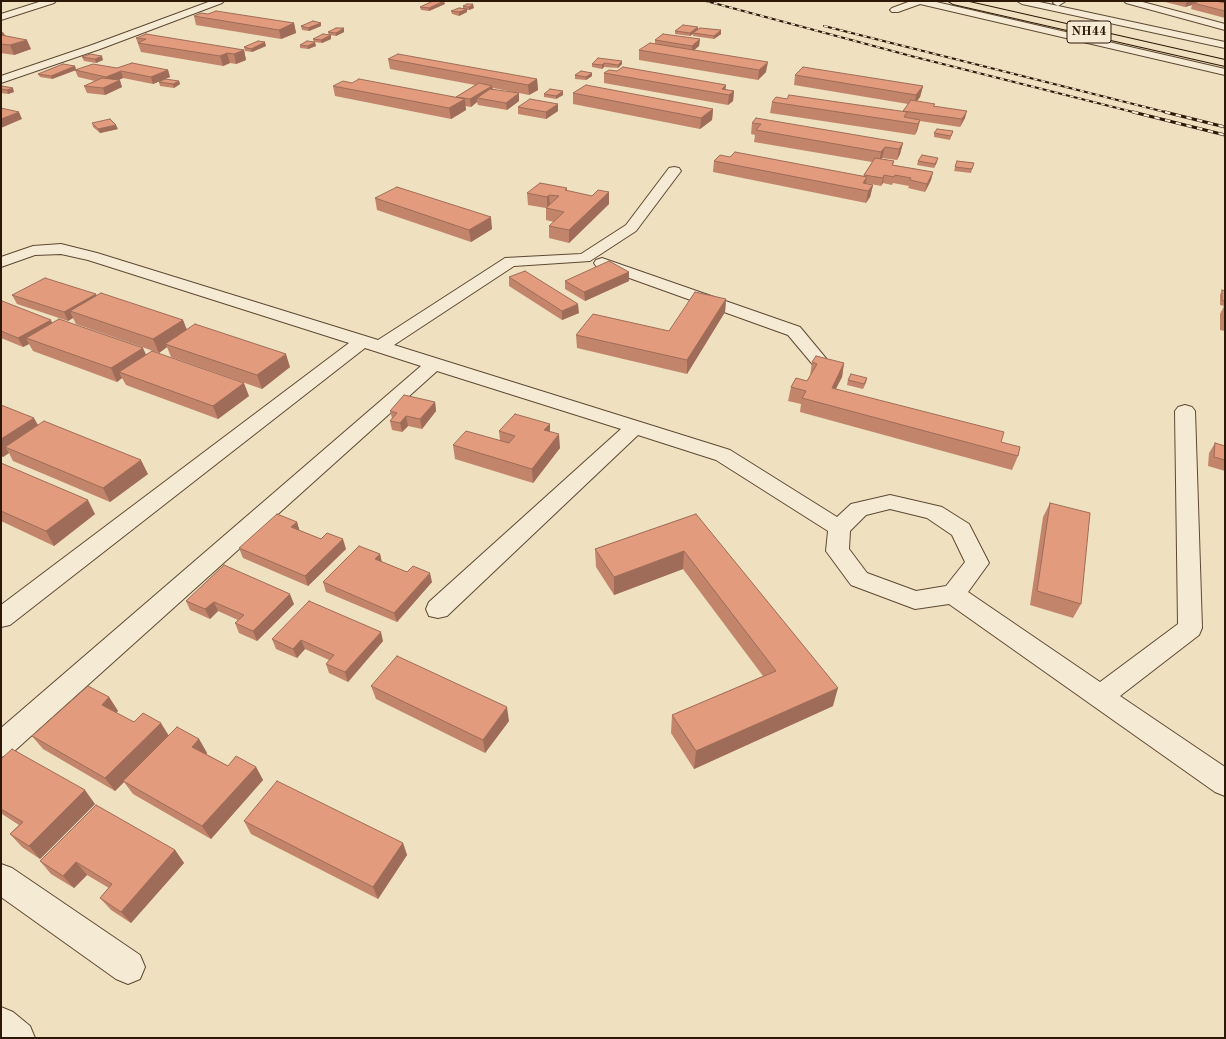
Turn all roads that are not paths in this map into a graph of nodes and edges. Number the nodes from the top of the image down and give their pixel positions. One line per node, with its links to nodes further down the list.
1 (51, 1): 10 (street)
2 (219, 1): 19 (street)
3 (920, 1): 9 (street); 13 (street)
4 (953, 1): 15 (highway, NH44)
5 (980, 1): 16 (highway, NH44)
6 (1022, 1): 14 (street)
7 (1129, 1): 12 (street)
8 (1, 10): 10 (street)
9 (895, 10)
10 (16, 12): 11 (street)
11 (1, 17)
12 (1225, 27)
13 (1088, 40): 15 (highway); 18 (street)
14 (1225, 46)
15 (1169, 50): 17 (highway, NH44)
16 (1225, 56)
17 (1225, 63)
18 (1225, 72)
19 (1, 80)
20 (674, 171): 21 (street)
21 (585, 258): 23 (street); 24 (street)
22 (1, 262): 23 (street)
23 (371, 344): 25 (street); 31 (street)
24 (820, 362)
25 (434, 364): 27 (street); 33 (street)
26 (1185, 411): 32 (street)
27 (635, 427): 28 (street); 30 (street)
28 (839, 528): 29 (street); 29 (street)
29 (953, 594): 32 (street)
30 (438, 609)
31 (3, 614)
32 (1100, 696): 34 (street)
33 (1, 745)
34 (1225, 783)
35 (1, 879): 36 (street)
36 (128, 967)
37 (1, 1024): 38 (street)
38 (18, 1038)

